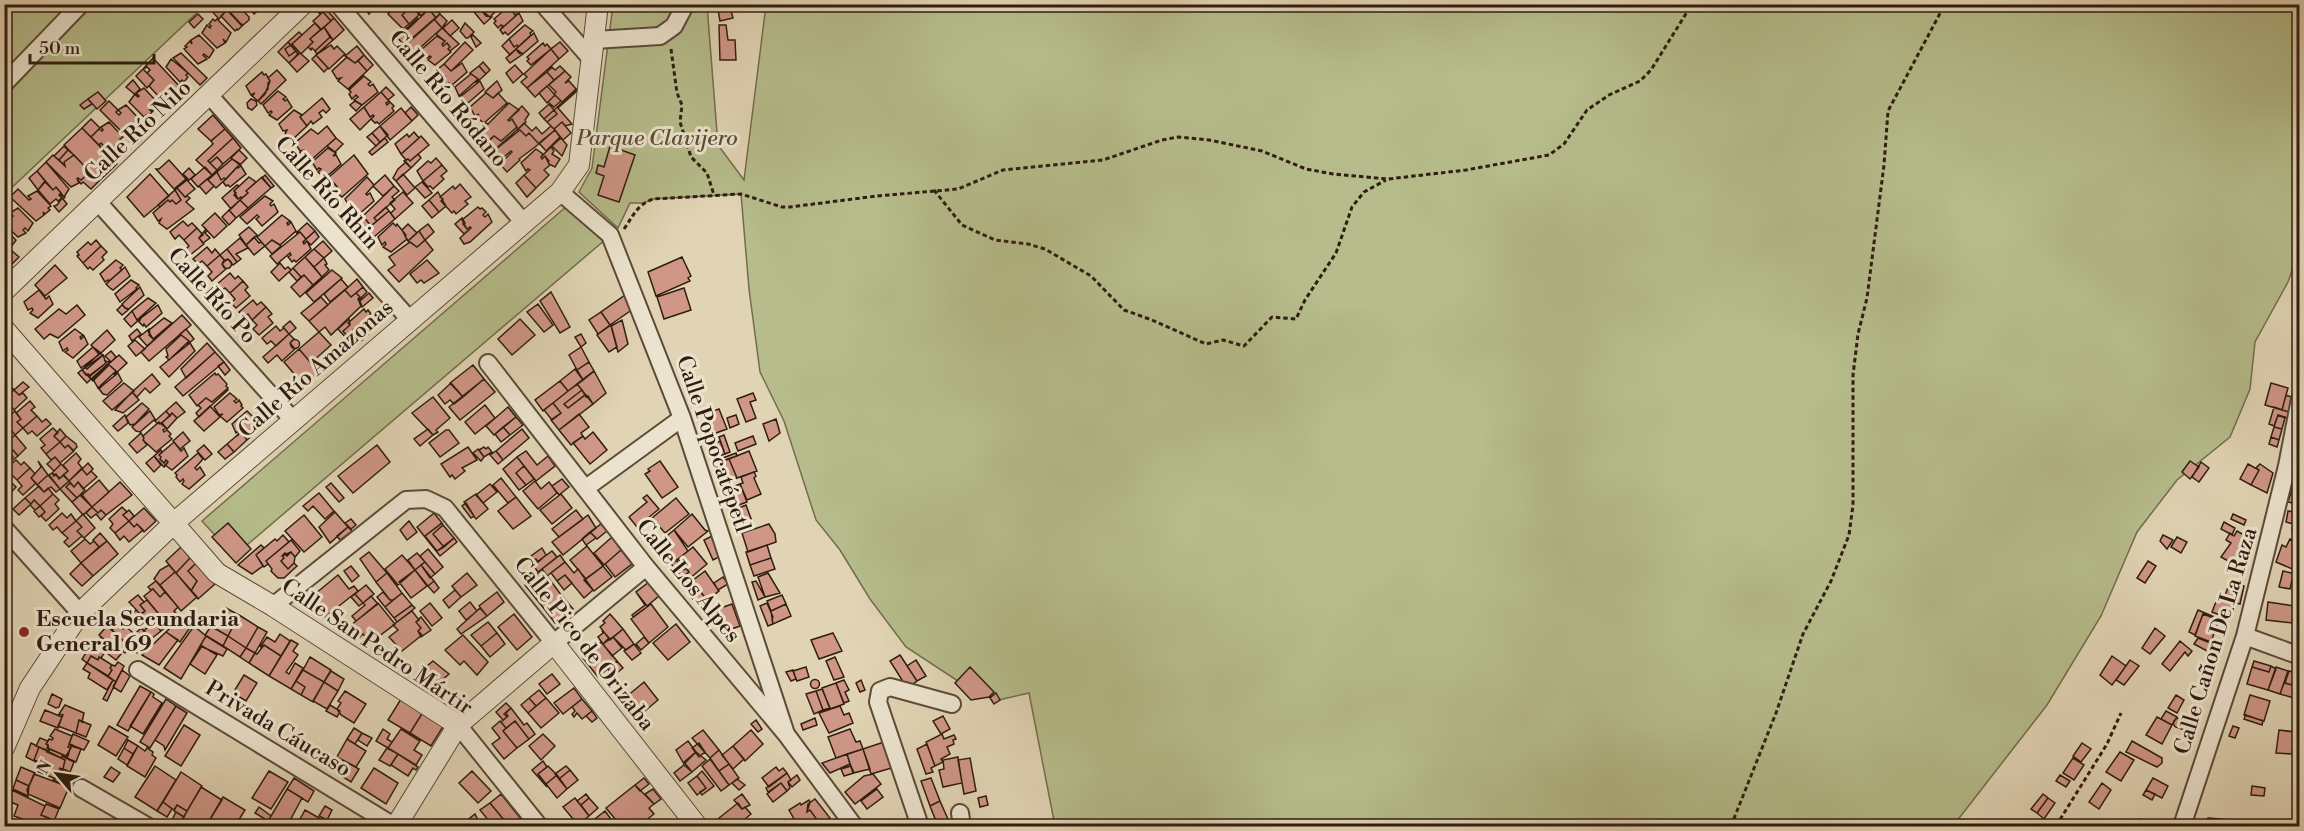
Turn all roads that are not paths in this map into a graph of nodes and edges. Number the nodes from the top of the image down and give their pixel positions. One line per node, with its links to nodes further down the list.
1 (81, 4): 8 (street)
2 (303, 4): 9 (street, Calle Río Nilo)
3 (338, 4): 12 (street, Calle Río Ródano)
4 (543, 4): 7 (street)
5 (598, 4): 7 (street, Calle Río Amazonas)
6 (684, 7): 7 (street)
7 (593, 50): 10 (street, Calle Río Amazonas)
8 (4, 84)
9 (210, 96): 11 (street, Calle Río Nilo); 14 (street, Calle Río Rhin)
10 (560, 192): 12 (street, Calle Río Amazonas); 18 (street, Calle Popocatépetl)
11 (98, 202): 13 (street, Calle Río Nilo); 19 (street, Calle Río Po)
12 (524, 223): 14 (street, Calle Río Amazonas)
13 (4, 291)
14 (410, 320): 19 (street, Calle Río Amazonas)
15 (4, 329): 21 (street, Calle San Pedro Mártir)
16 (488, 363): 20 (street, Calle Los Alpes)
17 (2300, 399): 26 (street, Calle Cañon De La Raza)
18 (682, 418): 20 (street); 32 (street, Calle Popocatépetl)
19 (293, 420): 21 (street, Calle Río Amazonas)
20 (586, 488): 23 (street, Calle Los Alpes)
21 (175, 522): 24 (street, Calle San Pedro Mártir); 25 (street, Calle Río Amazonas)
22 (4, 528): 25 (street)
23 (646, 567): 27 (street); 32 (street, Calle Los Alpes)
24 (273, 606): 27 (street, Calle Pico de Orizaba); 31 (street, Calle San Pedro Mártir)
25 (80, 614): 33 (street, Calle Río Amazonas)
26 (2246, 636): 28 (street); 41 (street, Calle Cañon De La Raza)
27 (554, 643): 31 (street); 38 (street, Calle Pico de Orizaba)
28 (2300, 656)
29 (138, 670): 36 (street, Privada Cáucaso)
30 (952, 704): 40 (street)
31 (458, 725): 36 (street); 37 (street, Calle San Pedro Mártir)
32 (786, 734): 39 (street, Calle Los Alpes)
33 (4, 748)
34 (81, 788): 35 (street)
35 (147, 826)
36 (395, 826)
37 (539, 826)
38 (697, 826)
39 (854, 826)
40 (920, 826)
41 (2182, 826)

